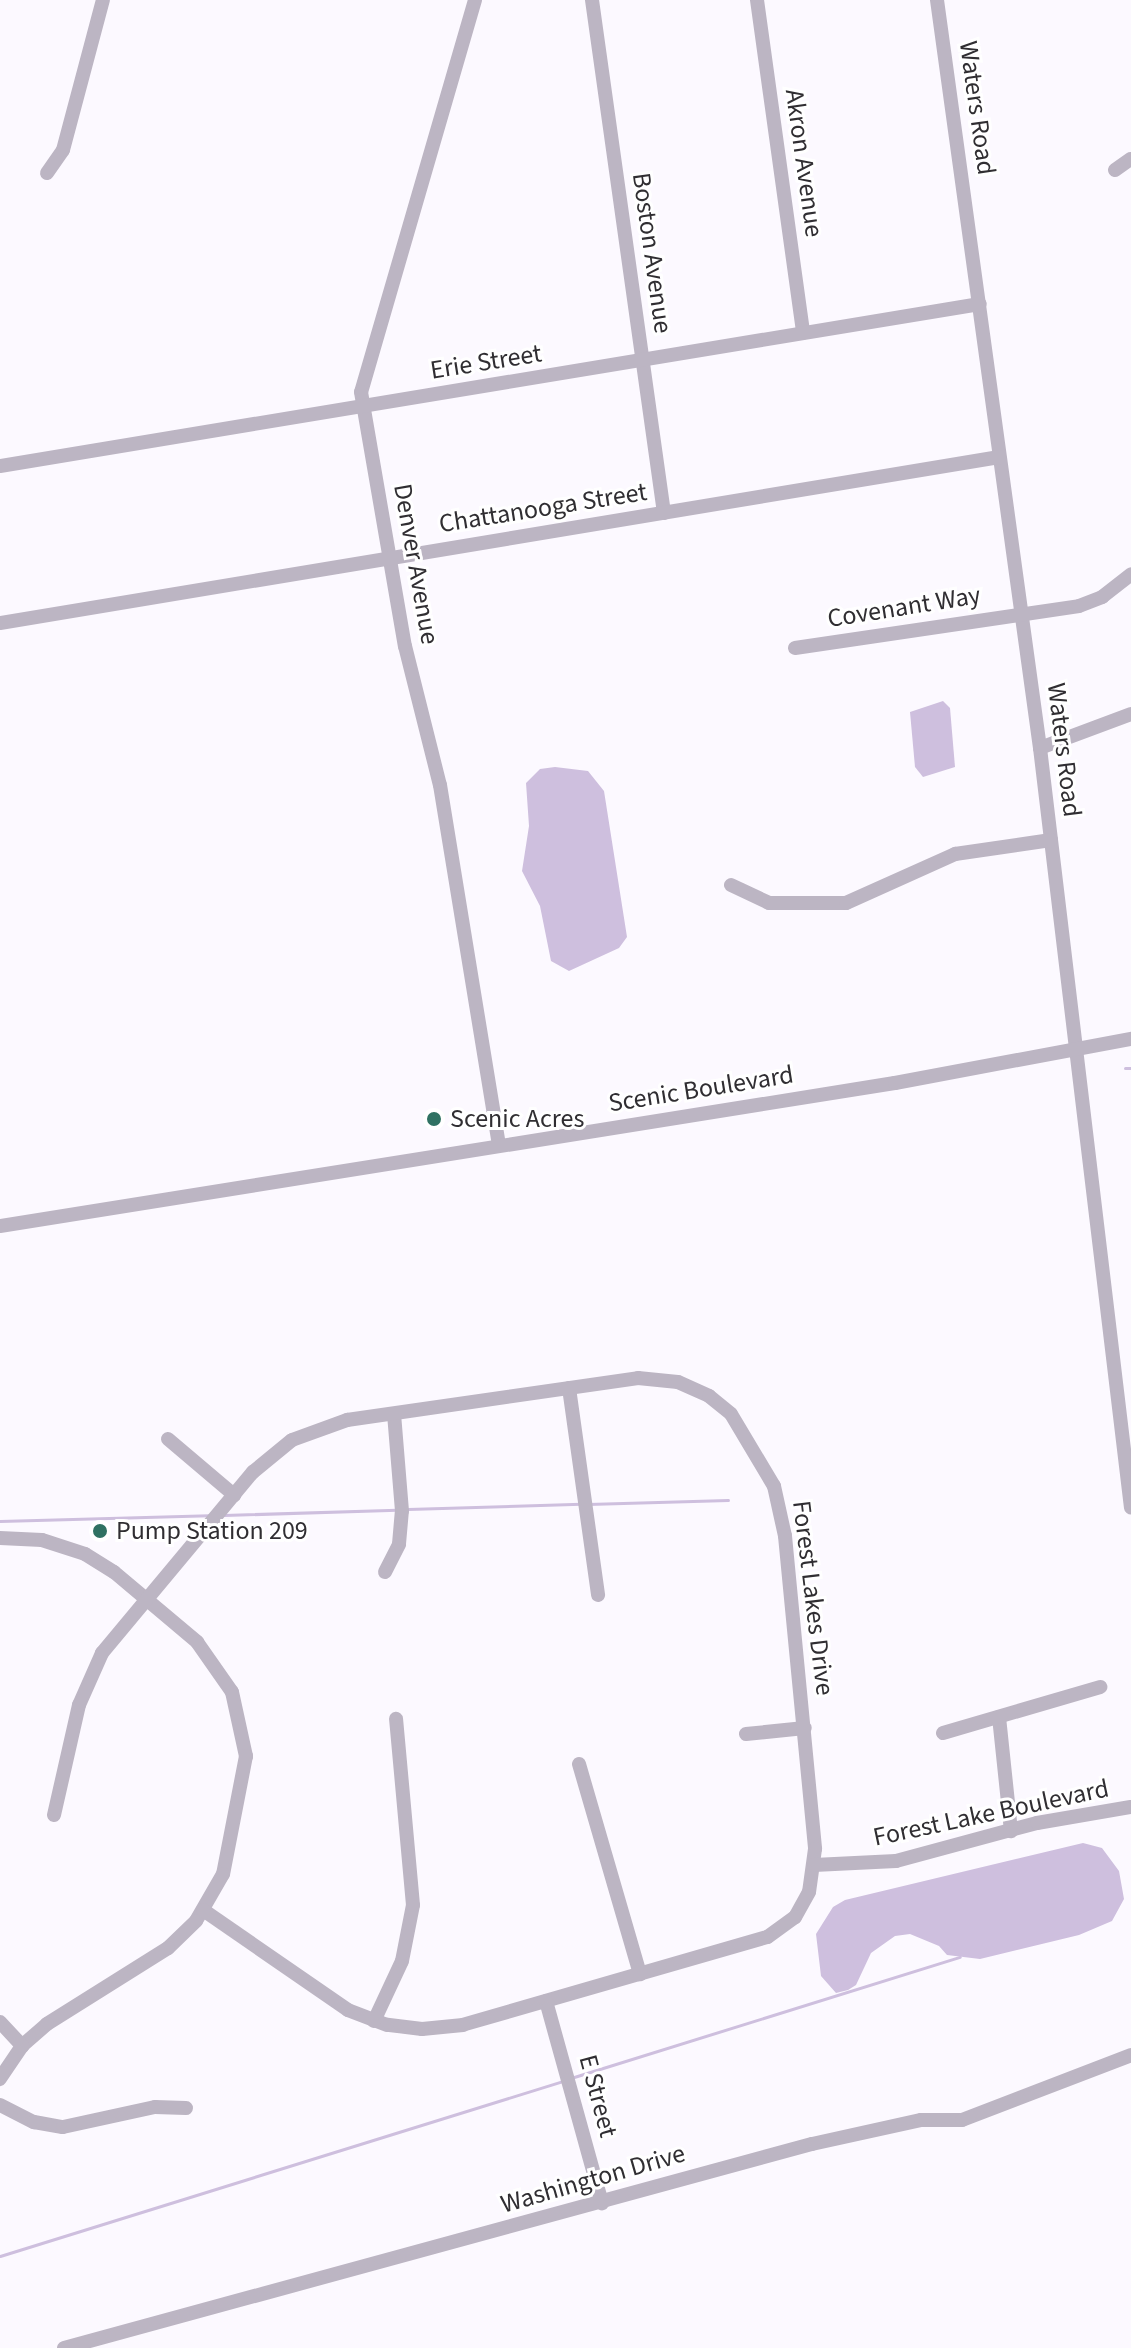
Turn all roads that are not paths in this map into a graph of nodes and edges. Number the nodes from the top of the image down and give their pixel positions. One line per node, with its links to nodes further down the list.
1 (103, 0): 8 (street)
2 (475, 0): 12 (street, Denver Avenue)
3 (592, 0): 11 (street, Boston Avenue)
4 (757, 0): 10 (street, Akron Avenue)
5 (937, 0): 9 (street, Waters Road)
6 (1131, 159): 7 (street)
7 (1115, 170)
8 (47, 173)
9 (980, 304): 10 (street, Erie Street); 13 (street, Waters Road)
10 (803, 333): 11 (street, Erie Street)
11 (643, 360): 12 (street, Erie Street); 15 (street, Boston Avenue)
12 (363, 407): 14 (street, Erie Street); 16 (street, Denver Avenue)
13 (999, 457): 15 (street, Chattanooga Street); 18 (street, Waters Road)
14 (0, 466)
15 (664, 513): 16 (street, Chattanooga Street)
16 (390, 558): 19 (street, Chattanooga Street); 27 (street, Denver Avenue)
17 (1131, 574): 18 (street, Covenant Way)
18 (1021, 613): 20 (street, Covenant Way); 22 (street, Waters Road)
19 (0, 623)
20 (795, 648)
21 (1131, 714): 22 (street)
22 (1040, 748): 23 (street, Waters Road)
23 (1051, 840): 24 (street); 26 (street, Waters Road)
24 (731, 885)
25 (1131, 1039): 26 (street, Scenic Boulevard)
26 (1075, 1048): 27 (street, Scenic Boulevard); 33 (street, Waters Road)
27 (499, 1145): 28 (street, Scenic Boulevard)
28 (0, 1226)
29 (569, 1388): 30 (street, Forest Lakes Drive); 36 (street); 41 (street, Forest Lakes Drive)
30 (394, 1414): 32 (street, Forest Lakes Drive); 35 (street)
31 (168, 1439): 32 (street)
32 (234, 1495): 37 (street, Forest Lakes Drive)
33 (1131, 1508)
34 (0, 1538): 37 (street)
35 (385, 1572)
36 (598, 1595)
37 (147, 1600): 46 (street, Forest Lakes Drive); 49 (street)
38 (1100, 1687): 39 (street)
39 (999, 1717): 42 (street); 47 (street)
40 (396, 1719): 52 (street)
41 (805, 1728): 43 (street); 48 (street, Forest Lakes Drive)
42 (943, 1733)
43 (746, 1734)
44 (579, 1764): 50 (street)
45 (1131, 1807): 47 (street, Forest Lake Boulevard)
46 (54, 1815)
47 (1011, 1831): 48 (street, Forest Lake Boulevard)
48 (814, 1865): 50 (street, Forest Lakes Drive)
49 (203, 1910): 52 (street, Forest Lakes Drive); 54 (street)
50 (640, 1974): 51 (street, Forest Lakes Drive)
51 (546, 2001): 52 (street, Forest Lakes Drive); 59 (street, E Street)
52 (374, 2021)
53 (0, 2022): 54 (street)
54 (22, 2046): 56 (street)
55 (1131, 2055): 59 (street, Washington Drive)
56 (0, 2079)
57 (0, 2105): 58 (street)
58 (186, 2108)
59 (602, 2203): 60 (street, Washington Drive)
60 (64, 2348)

